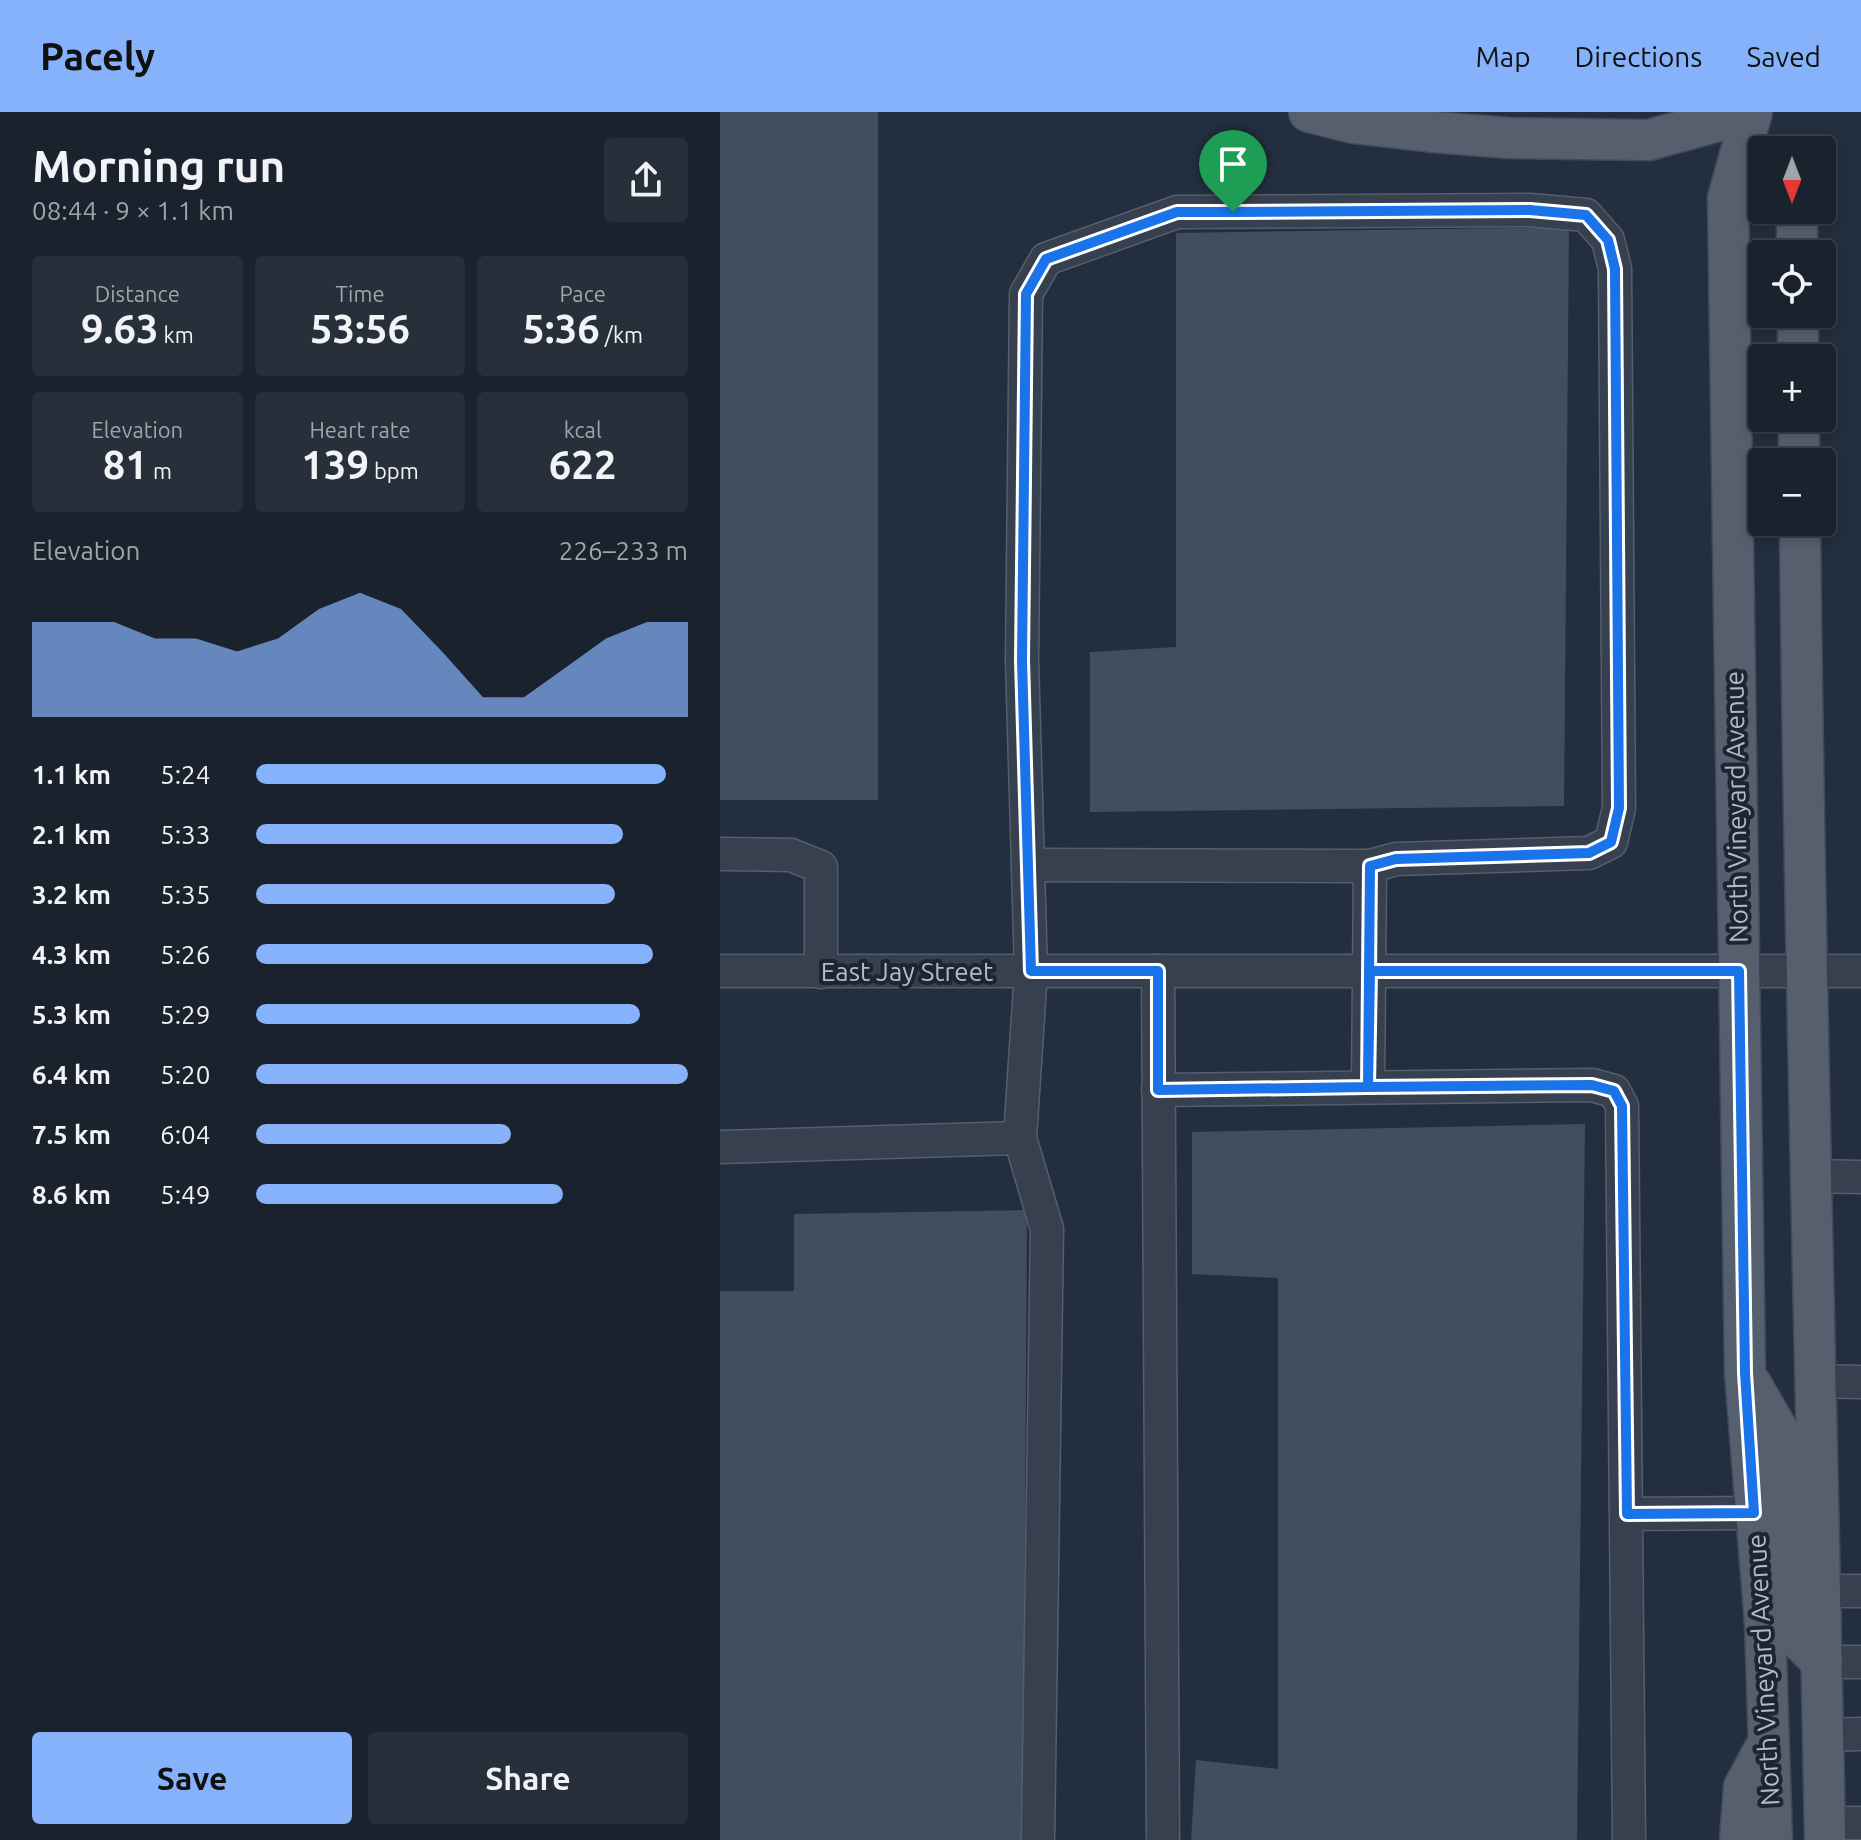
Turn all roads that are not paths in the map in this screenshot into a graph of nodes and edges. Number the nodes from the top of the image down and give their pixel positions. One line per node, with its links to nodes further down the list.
1 (1309, 112): 2 (main road)
2 (1752, 112): 3 (main road); 13 (main road, North Vineyard Avenue)
3 (1764, 136)
4 (1800, 536): 8 (main road)
5 (720, 854): 15 (street)
6 (1028, 865): 7 (street); 7 (street); 10 (street)
7 (1370, 866): 12 (street)
8 (1805, 970): 13 (street, East Jay Street); 14 (street, East Jay Street); 20 (main road)
9 (720, 971): 15 (street, East Jay Street)
10 (1031, 971): 11 (street, East Jay Street); 15 (street, East Jay Street); 18 (street)
11 (1158, 971): 12 (street, East Jay Street); 17 (street)
12 (1370, 971): 13 (street, East Jay Street); 16 (street)
13 (1739, 971): 22 (main road, North Vineyard Avenue)
14 (1861, 971)
15 (821, 972)
16 (1368, 1087): 17 (street); 26 (street)
17 (1158, 1090): 33 (street)
18 (1020, 1138): 19 (street); 32 (street)
19 (720, 1147)
20 (1810, 1176): 21 (street); 23 (main road)
21 (1861, 1177)
22 (1745, 1373): 25 (main road, North Vineyard Avenue); 28 (main road)
23 (1815, 1381): 24 (street); 27 (main road)
24 (1861, 1382)
25 (1754, 1513): 26 (street); 30 (main road, North Vineyard Avenue)
26 (1627, 1514): 34 (street)
27 (1842, 1591): 28 (main road)
28 (1842, 1662): 29 (main road)
29 (1842, 1735): 31 (main road)
30 (1769, 1739): 35 (main road); 36 (main road, North Vineyard Avenue)
31 (1837, 1829)
32 (1038, 1840)
33 (1163, 1840)
34 (1629, 1840)
35 (1740, 1840)
36 (1772, 1840)

